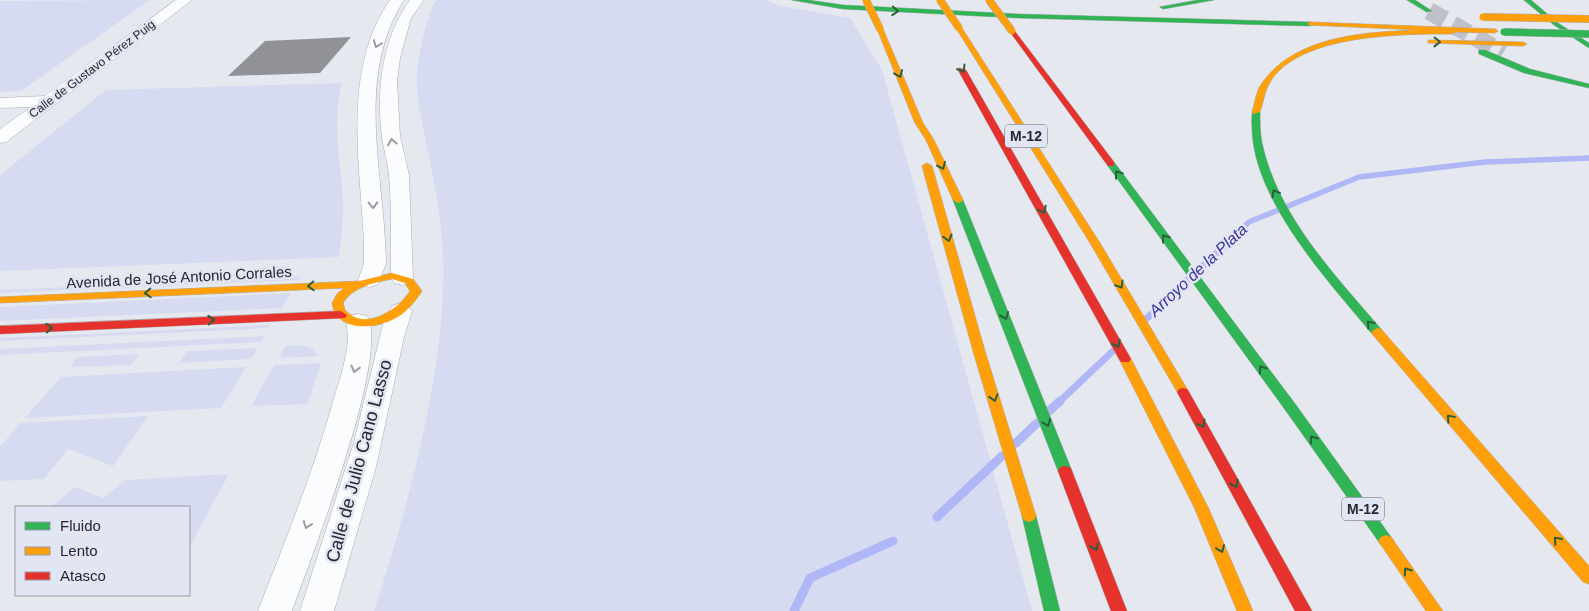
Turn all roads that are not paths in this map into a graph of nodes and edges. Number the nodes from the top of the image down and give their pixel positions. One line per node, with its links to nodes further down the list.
1 (185, 0): 30 (street, Calle de Gustavo Pérez Puig)
2 (397, 0): 35 (street, one-way to 35)
3 (417, 0): 34 (street, one-way to 3)
4 (795, 0): 15 (main road, one-way to 15)
5 (866, 0): 32 (main road, one-way to 32, bridge)
6 (921, 0): 20 (main road)
7 (940, 0): 46 (main road, M-12, one-way to 46, bridge)
8 (989, 0): 47 (main road, M-12, one-way to 8, bridge)
9 (1211, 0): 15 (main road)
10 (1527, 0): 12 (main road)
11 (1397, 3): 13 (main road)
12 (1536, 4): 23 (main road)
13 (1409, 5): 14 (main road)
14 (1428, 11)
15 (971, 14): 18 (main road)
16 (1440, 17): 18 (main road)
17 (1479, 17): 19 (main road, bridge)
18 (1149, 19): 21 (main road)
19 (1589, 19)
20 (933, 20)
21 (1500, 32): 22 (main road, bridge); 27 (main road)
22 (1589, 34)
23 (1589, 46): 27 (main road, one-way to 23)
24 (1482, 52): 29 (main road)
25 (1503, 52): 28 (main road)
26 (957, 61): 45 (main road, one-way to 45)
27 (1286, 64): 40 (main road, one-way to 27)
28 (1589, 75)
29 (1589, 86)
30 (50, 101): 31 (street); 33 (street, Calle de Gustavo Pérez Puig)
31 (0, 103)
32 (919, 123): 43 (main road, one-way to 43); 44 (main road, one-way to 44)
33 (0, 138)
34 (402, 278): 35 (main road, Avenida de José Antonio Corrales); 37 (main road)
35 (364, 282): 36 (main road, Avenida de José Antonio Corrales, one-way to 36); 38 (main road)
36 (0, 300)
37 (400, 311): 38 (main road); 42 (street, Calle de Julio Cano Lasso)
38 (349, 318): 39 (main road, one-way to 38); 41 (street, Calle de Julio Cano Lasso, one-way to 41)
39 (0, 330)
40 (1589, 577)
41 (275, 611)
42 (317, 611)
43 (1052, 611)
44 (1119, 611)
45 (1245, 611)
46 (1304, 611)
47 (1435, 611)

